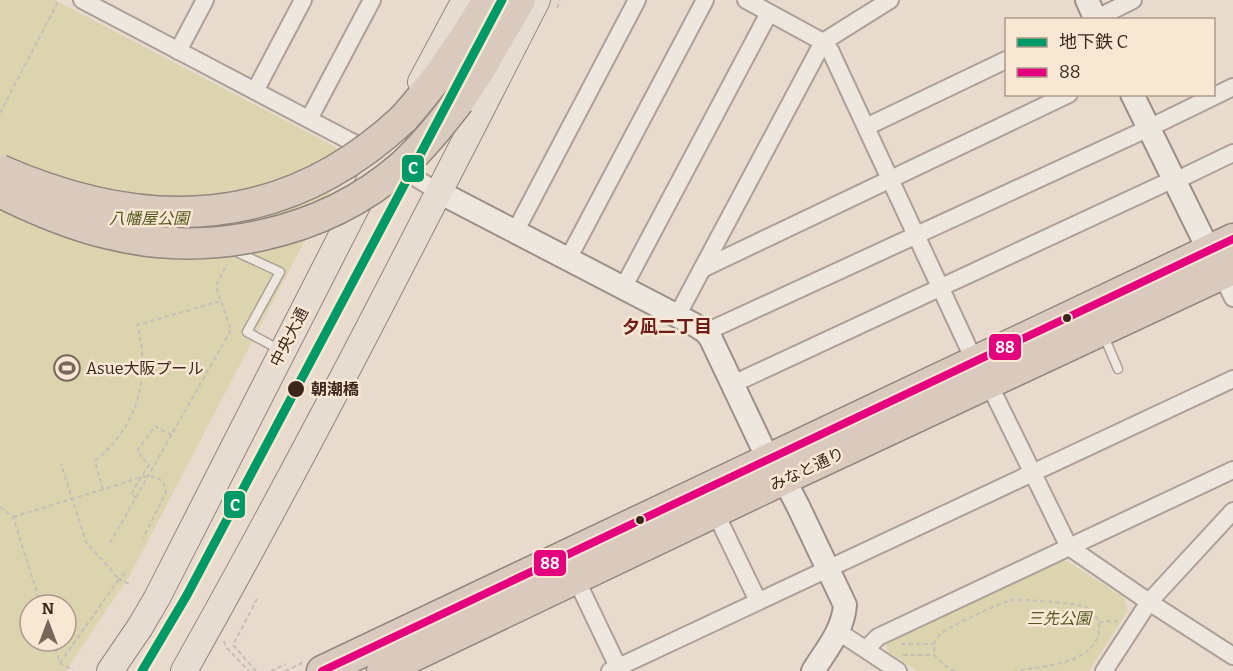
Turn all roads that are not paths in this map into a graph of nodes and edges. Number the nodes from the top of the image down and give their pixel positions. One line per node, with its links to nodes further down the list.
1 (82, 0): 14 (street)
2 (205, 0): 18 (street)
3 (303, 0): 21 (street)
4 (372, 0): 26 (street)
5 (465, 0): 30 (main road, 中央大通)
6 (488, 0): 31 (highway, bridge)
7 (520, 0): 36 (highway, bridge)
8 (537, 0): 37 (main road)
9 (637, 0): 41 (street)
10 (705, 0): 43 (street)
11 (746, 0): 15 (street)
12 (890, 0): 17 (street)
13 (1132, 0): 16 (street)
14 (102, 5): 18 (street)
15 (769, 13): 17 (street); 47 (street)
16 (1093, 14)
17 (823, 42): 27 (street); 45 (street)
18 (178, 51): 21 (street)
19 (1005, 60): 27 (street)
20 (1233, 87): 24 (street)
21 (255, 91): 26 (street)
22 (1065, 96): 33 (street)
23 (1133, 96): 28 (street)
24 (1215, 96)
25 (1215, 96): 28 (street)
26 (309, 119): 30 (street)
27 (866, 127): 33 (street)
28 (1149, 128): 34 (street); 42 (street)
29 (1233, 153): 34 (street)
30 (381, 157): 37 (street); 51 (main road, 中央大通)
31 (0, 170)
32 (0, 179): 35 (lane)
33 (890, 179): 42 (street); 45 (street)
34 (1175, 181): 44 (street); 46 (street)
35 (58, 182)
36 (0, 192)
37 (439, 192): 41 (street); 66 (main road)
38 (110, 195): 39 (lane)
39 (172, 223)
40 (193, 232): 51 (lane)
41 (515, 232): 43 (street)
42 (916, 235): 46 (street); 50 (street)
43 (568, 260): 47 (street)
44 (1226, 266): 49 (highway, みなと通り); 53 (highway, みなと通り)
45 (702, 269): 48 (street)
46 (940, 287): 53 (street); 55 (street)
47 (623, 288): 48 (street)
48 (677, 316): 50 (street)
49 (1101, 331): 52 (lane); 53 (highway, みなと通り)
50 (706, 332): 55 (street)
51 (282, 351): 74 (main road, 中央大通)
52 (1118, 369)
53 (982, 373): 56 (highway, みなと通り); 58 (street)
54 (1233, 379): 58 (street)
55 (733, 384): 56 (street)
56 (776, 469): 60 (highway, みなと通り); 62 (street); 77 (highway, みなと通り)
57 (1233, 470): 61 (street)
58 (1033, 474): 61 (street); 62 (street)
59 (1233, 511): 65 (street)
60 (715, 512): 63 (highway, みなと通り); 64 (street)
61 (1069, 547): 65 (street); 68 (street)
62 (828, 568): 64 (street); 67 (street)
63 (576, 579): 72 (street); 78 (highway, みなと通り)
64 (758, 601): 72 (street)
65 (1149, 602): 69 (street); 73 (street)
66 (206, 631): 75 (main road); 76 (main road)
67 (839, 632): 68 (street); 79 (street)
68 (866, 649): 71 (street)
69 (1233, 656)
70 (900, 663): 71 (street)
71 (876, 665)
72 (616, 670)
73 (1107, 670)
74 (110, 671)
75 (183, 671)
76 (201, 671)
77 (322, 671)
78 (382, 671)
79 (813, 671)

